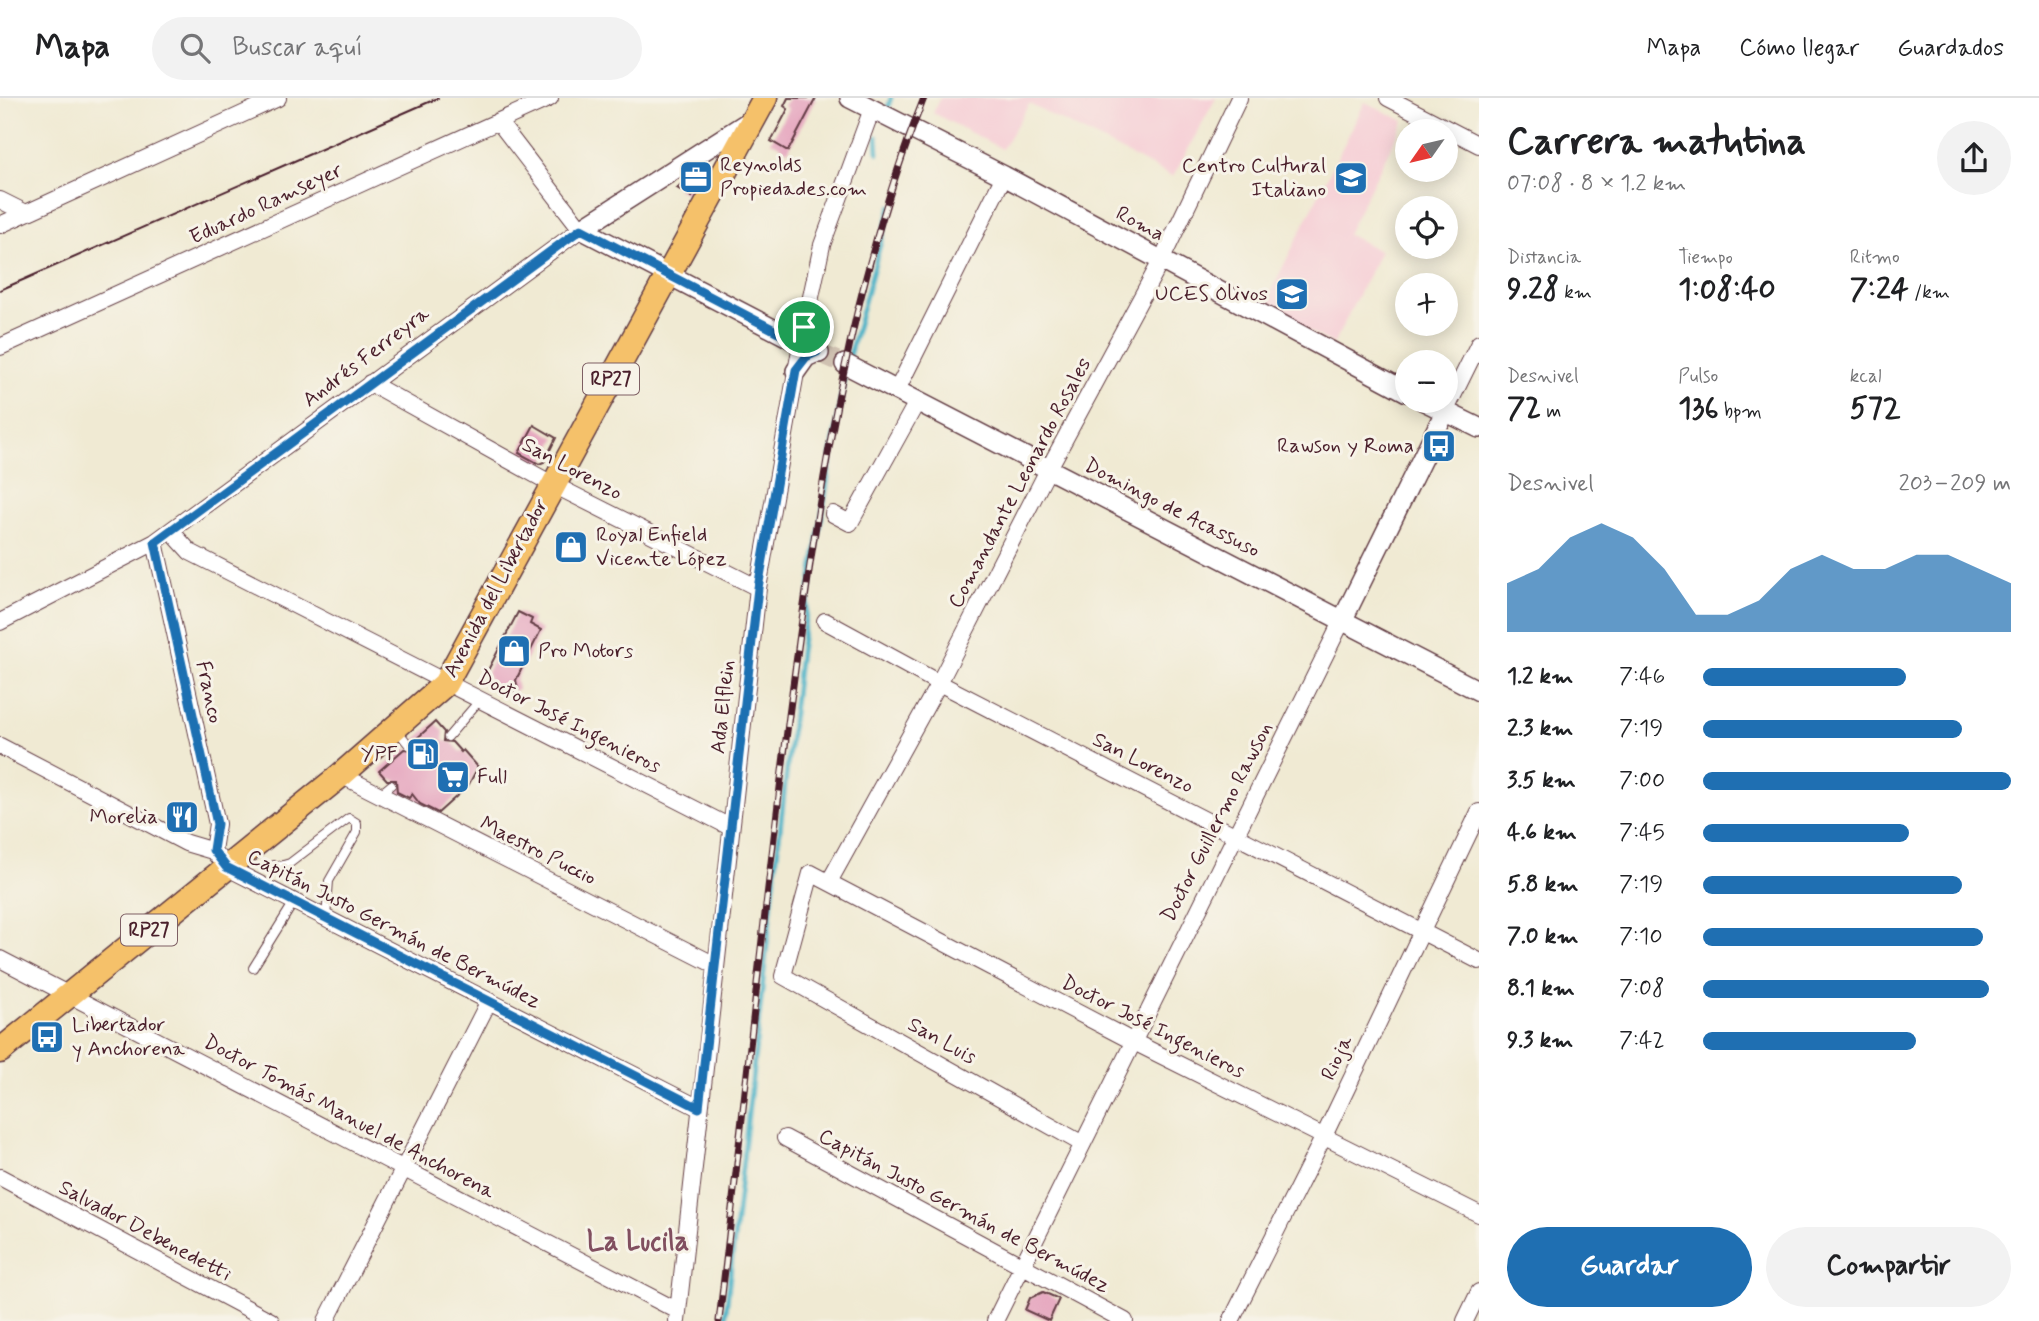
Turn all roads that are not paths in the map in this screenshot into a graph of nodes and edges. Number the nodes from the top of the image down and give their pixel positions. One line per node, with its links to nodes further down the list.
1 (278, 98): 12 (street)
2 (550, 98): 8 (street, Eduardo Ramseyer)
3 (850, 98): 7 (street, Roma)
4 (1239, 98): 15 (street, Comandante Leonardo Rosales)
5 (1388, 98): 9 (street)
6 (759, 108): 14 (street, Andrés Ferreyra); 16 (main road, Avenida del Libertador / RP27)
7 (872, 109): 10 (street, Roma); 18 (street)
8 (498, 121): 14 (street); 19 (street, Eduardo Ramseyer)
9 (1479, 145)
10 (1004, 176): 15 (street, Roma); 25 (street)
11 (0, 200): 12 (street)
12 (24, 212): 13 (street)
13 (0, 225)
14 (581, 229): 16 (street); 22 (street, Andrés Ferreyra)
15 (1161, 261): 23 (street, Roma); 30 (street, Comandante Leonardo Rosales)
16 (670, 274): 18 (street); 31 (main road, Avenida del Libertador / RP27)
17 (1479, 343): 24 (street, Doctor Guillermo Rawson)
18 (810, 344): 21 (street)
19 (0, 347)
20 (845, 364): 25 (street, Domingo de Acassuso)
21 (796, 370): 35 (street, Ada Elflein)
22 (370, 383): 31 (street, San Lorenzo); 33 (street, Andrés Ferreyra)
23 (1395, 386)
24 (1458, 386)
25 (896, 392): 26 (street, Domingo de Acassuso)
26 (917, 402): 30 (street, Domingo de Acassuso); 32 (street)
27 (1445, 413): 37 (street, Doctor Guillermo Rawson)
28 (1447, 413): 29 (street)
29 (1479, 428)
30 (1048, 470): 37 (street, Domingo de Acassuso); 39 (street, Comandante Leonardo Rosales)
31 (552, 484): 35 (street, San Lorenzo); 40 (main road, Avenida del Libertador / RP27)
32 (833, 514)
33 (171, 531): 34 (street, Andrés Ferreyra); 40 (street, Doctor José Ingenieros)
34 (155, 542): 38 (street, Andrés Ferreyra); 49 (street, Franco)
35 (758, 588): 47 (street, Ada Elflein)
36 (825, 621): 39 (street, San Lorenzo)
37 (1342, 621): 41 (street, Domingo de Acassuso); 48 (street, Doctor Guillermo Rawson)
38 (0, 622)
39 (939, 683): 48 (street, San Lorenzo); 51 (street, Comandante Leonardo Rosales)
40 (445, 684): 42 (street, Doctor José Ingenieros); 45 (main road, Avenida del Libertador / RP27)
41 (1479, 691)
42 (479, 701): 43 (lane); 47 (street, Doctor José Ingenieros)
43 (447, 737)
44 (0, 746): 49 (street, Capitán Justo Germán de Bermúdez)
45 (341, 775): 49 (main road, Avenida del Libertador / RP27); 57 (street, Maestro Puccio)
46 (1479, 812): 54 (street, Rioja)
47 (730, 827): 57 (street, Ada Elflein)
48 (1238, 834): 54 (street, San Lorenzo); 62 (street, Doctor Guillermo Rawson)
49 (220, 859): 52 (street, Capitán Justo Germán de Bermúdez); 60 (main road, Avenida del Libertador / RP27)
50 (274, 864): 53 (lane)
51 (829, 882): 59 (street, Doctor José Ingenieros); 62 (street, Doctor José Ingenieros)
52 (294, 902): 53 (street, Capitán Justo Germán de Bermúdez); 58 (lane)
53 (326, 918): 61 (street, Capitán Justo Germán de Bermúdez)
54 (1420, 931): 56 (street, San Lorenzo); 65 (street, Rioja)
55 (0, 959): 60 (street, Doctor Tomás Manuel de Anchorena)
56 (1479, 961)
57 (715, 965): 64 (street, Ada Elflein)
58 (253, 968)
59 (783, 976): 67 (street, San Luis)
60 (71, 993): 63 (main road, Avenida del Libertador / RP27); 68 (street, Doctor Tomás Manuel de Anchorena)
61 (489, 1001): 64 (street, Capitán Justo Germán de Bermúdez); 68 (street)
62 (1132, 1041): 65 (street, Doctor José Ingenieros); 67 (street, Doctor Guillermo Rawson)
63 (0, 1051)
64 (699, 1108): 73 (street, Ada Elflein)
65 (1324, 1136): 70 (street, Doctor José Ingenieros); 78 (street, Rioja)
66 (785, 1138): 71 (street, Capitán Justo Germán de Bermúdez)
67 (1081, 1143): 71 (street, Doctor Guillermo Rawson)
68 (403, 1170): 73 (street, Doctor Tomás Manuel de Anchorena); 75 (street)
69 (0, 1177): 74 (street, Salvador Debenedetti)
70 (1479, 1214)
71 (1021, 1268): 76 (street, Doctor Guillermo Rawson); 77 (street, Capitán Justo Germán de Bermúdez)
72 (1479, 1292): 79 (street)
73 (678, 1316)
74 (271, 1321)
75 (326, 1321)
76 (995, 1321)
77 (1125, 1321)
78 (1231, 1321)
79 (1465, 1321)

